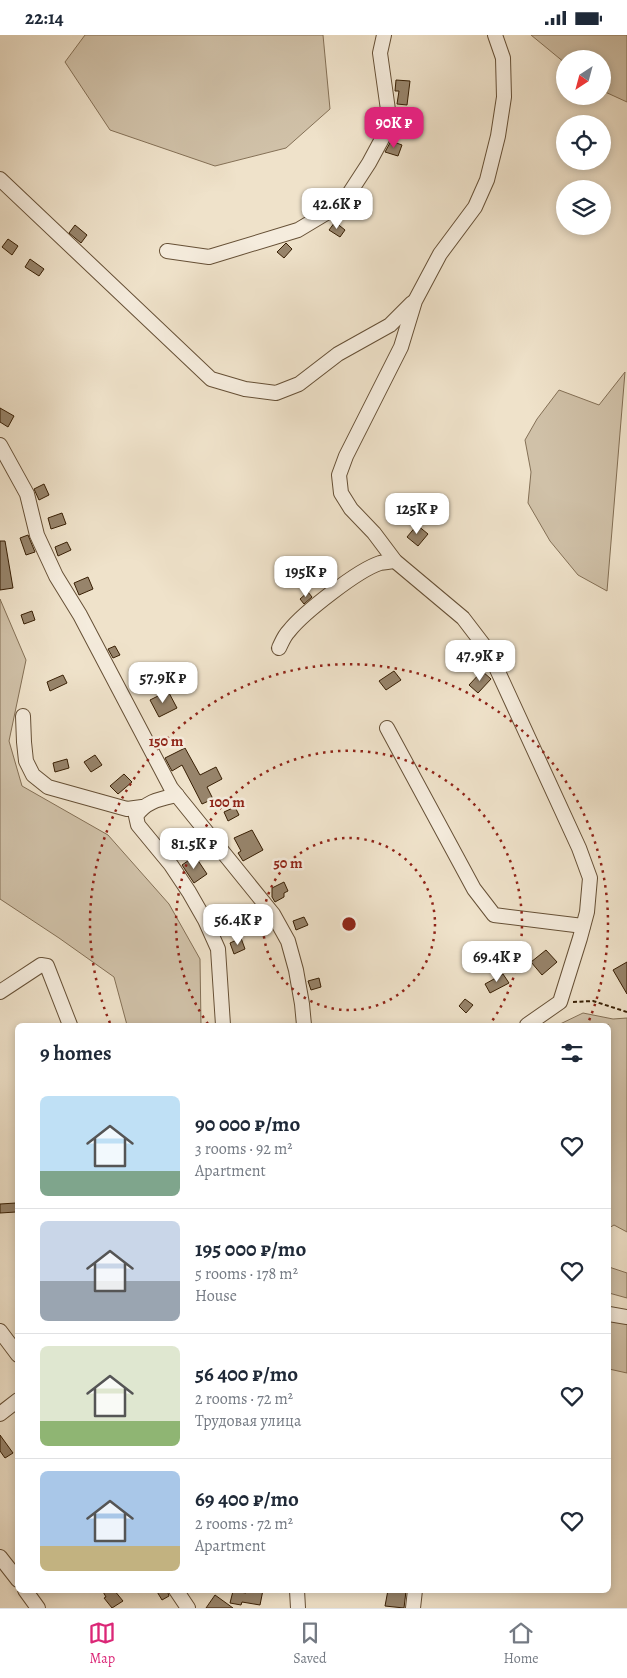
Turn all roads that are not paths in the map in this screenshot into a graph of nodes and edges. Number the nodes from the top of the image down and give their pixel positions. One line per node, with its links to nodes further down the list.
1 (384, 35): 4 (street)
2 (495, 35): 5 (street)
3 (0, 179): 5 (street)
4 (167, 251)
5 (415, 301): 7 (street)
6 (0, 445): 11 (street)
7 (395, 561): 8 (street); 13 (street)
8 (279, 648)
9 (23, 716): 12 (street)
10 (387, 728): 13 (street)
11 (176, 795): 12 (street); 17 (street)
12 (142, 807): 16 (street)
13 (583, 926): 18 (street)
14 (0, 992): 15 (street)
15 (69, 1023)
16 (224, 1023)
17 (304, 1023)
18 (530, 1023)
19 (611, 1314): 20 (street)
20 (627, 1317)
21 (0, 1331): 22 (street)
22 (15, 1351)
23 (15, 1402): 24 (street)
24 (0, 1414)
25 (0, 1557): 26 (street)
26 (15, 1576)
27 (27, 1593): 31 (street)
28 (178, 1593): 32 (street)
29 (297, 1593): 33 (street)
30 (415, 1593): 34 (street)
31 (38, 1608)
32 (188, 1608)
33 (298, 1608)
34 (413, 1608)

